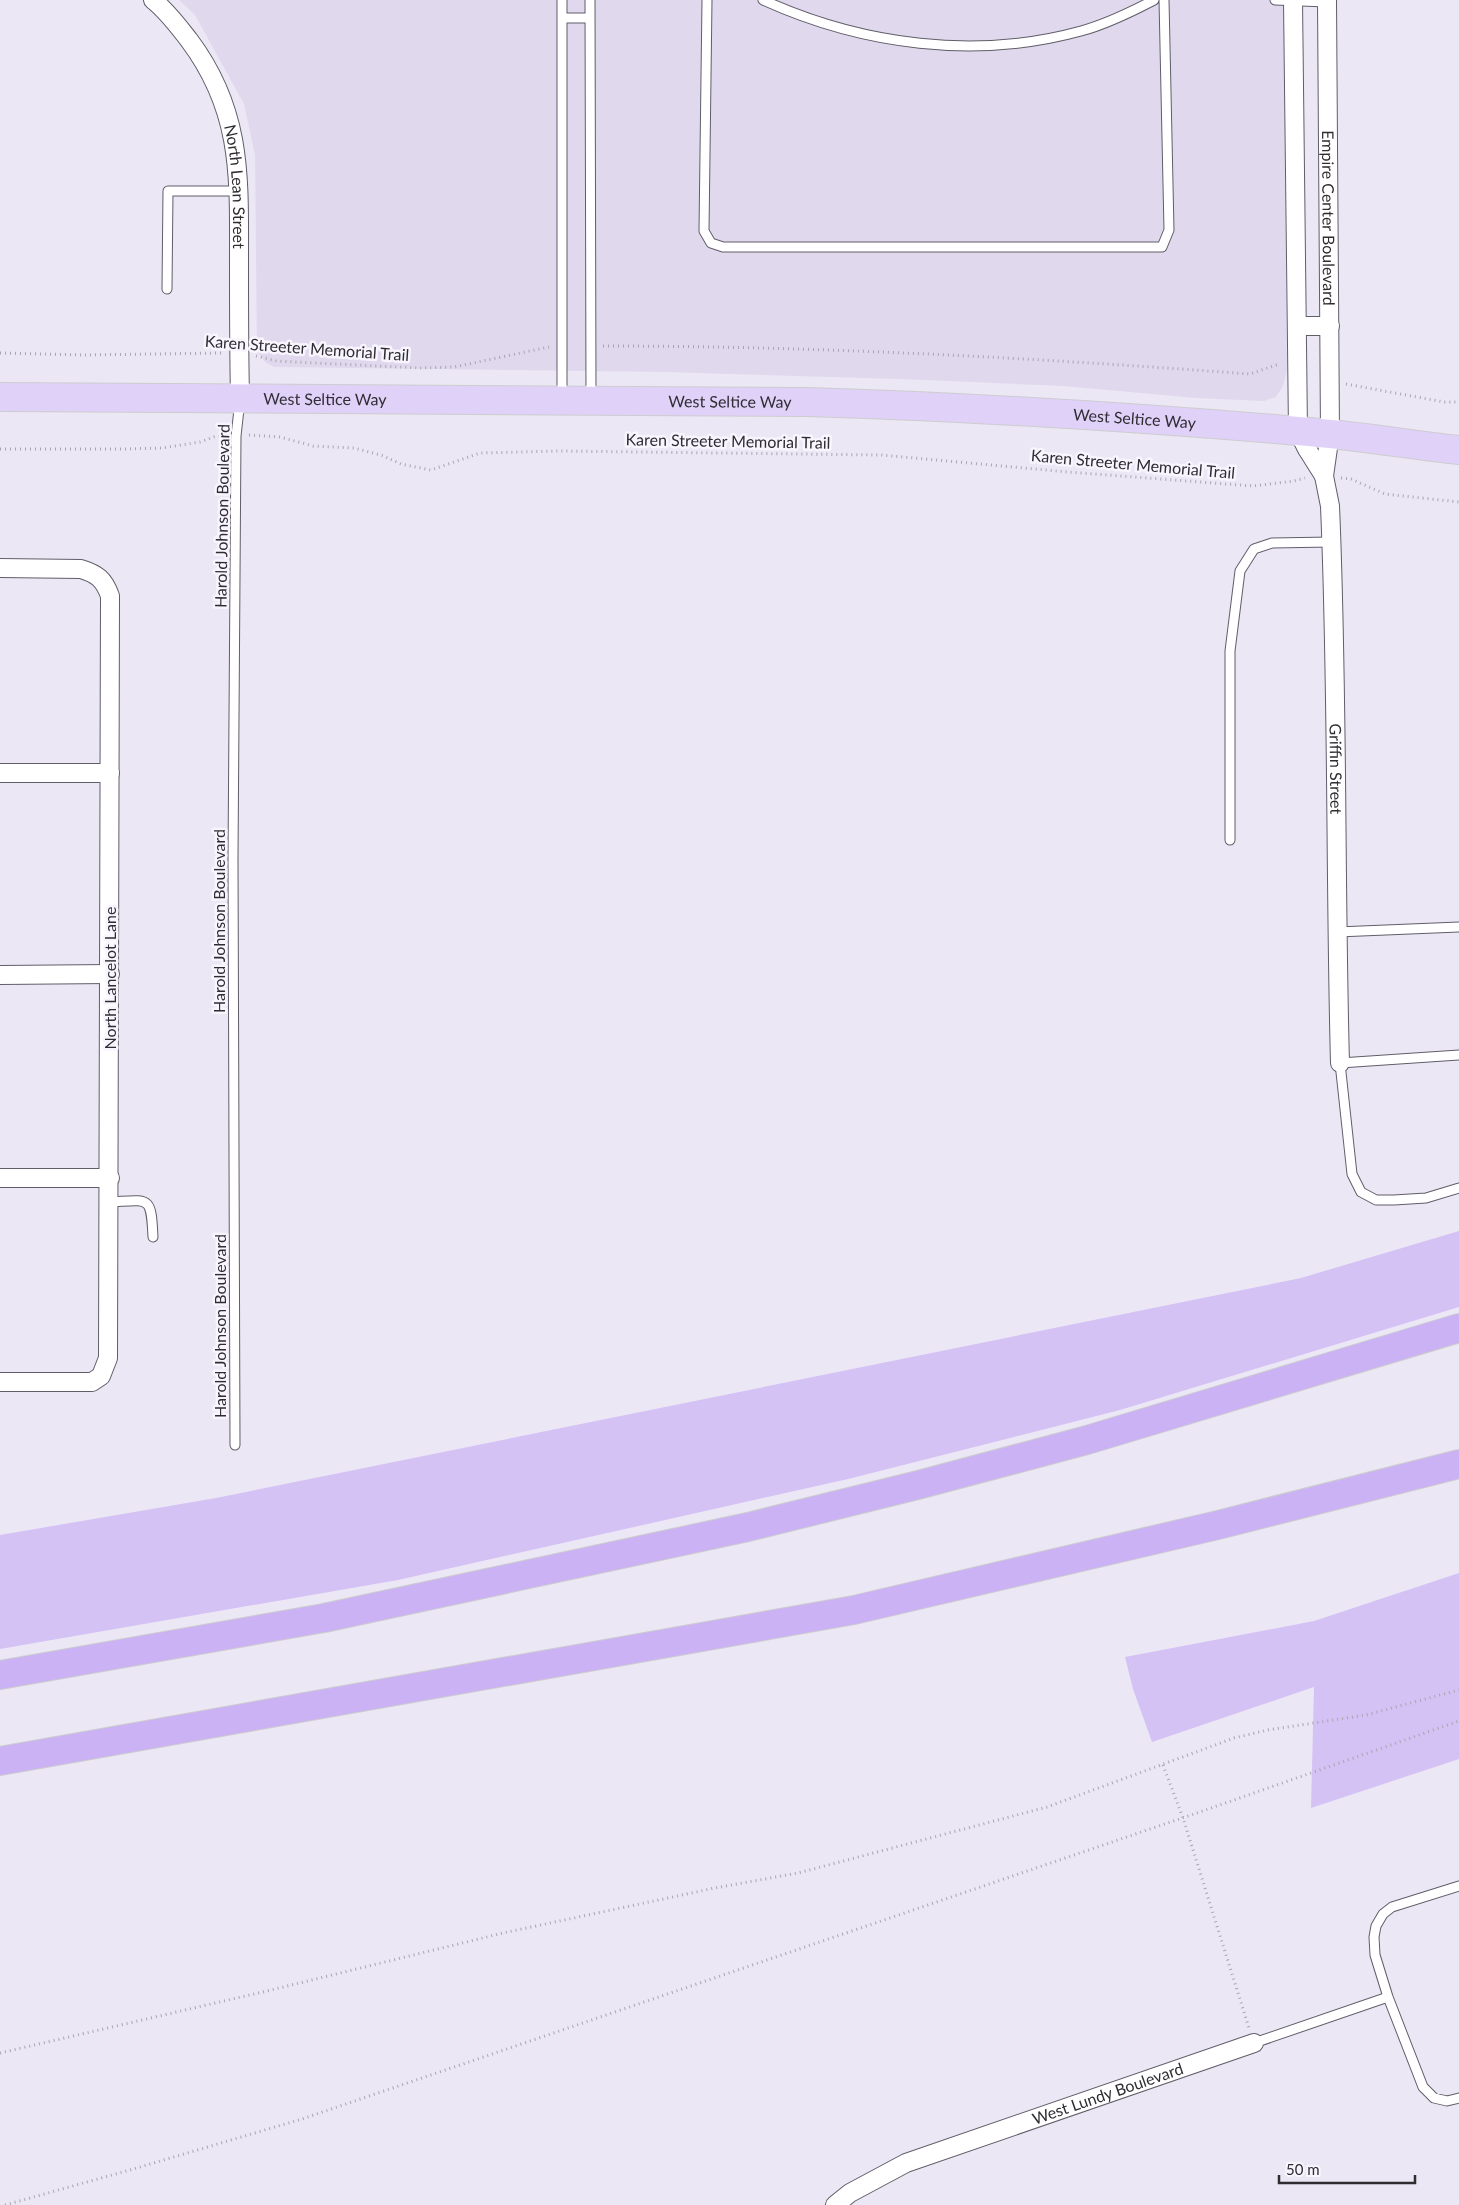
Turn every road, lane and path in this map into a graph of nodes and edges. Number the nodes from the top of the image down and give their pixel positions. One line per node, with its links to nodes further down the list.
1 (153, 0): 13 (street, North Lean Street)
2 (562, 0): 11 (lane)
3 (590, 0): 12 (lane)
4 (707, 0): 7 (lane)
5 (763, 0): 6 (lane)
6 (1154, 0)
7 (1164, 0)
8 (1275, 0): 9 (lane)
9 (1294, 1): 10 (lane); 15 (street, Empire Center Boulevard)
10 (1327, 1): 16 (street, Empire Center Boulevard)
11 (562, 18): 12 (lane); 25 (lane)
12 (590, 18): 26 (lane)
13 (239, 191): 14 (lane); 19 (street, North Lean Street)
14 (167, 290)
15 (1297, 326): 16 (street); 21 (street, Empire Center Boulevard)
16 (1330, 326): 22 (street, Empire Center Boulevard)
17 (605, 346): 21 (path)
18 (551, 347): 19 (path, Karen Streeter Memorial Trail)
19 (239, 352): 20 (path, Karen Streeter Memorial Trail); 24 (street, North Lean Street)
20 (0, 353)
21 (1297, 357): 28 (street, Empire Center Boulevard)
22 (1330, 381): 27 (path); 29 (street, Empire Center Boulevard)
23 (0, 397): 24 (main road, West Seltice Way)
24 (240, 397): 25 (main road, West Seltice Way); 30 (lane, Harold Johnson Boulevard)
25 (562, 401): 26 (main road, West Seltice Way)
26 (591, 401): 28 (main road, West Seltice Way)
27 (1459, 402)
28 (1298, 431): 29 (main road, West Seltice Way); 33 (street, Griffin Street)
29 (1330, 434): 32 (main road, West Seltice Way); 33 (street, Griffin Street)
30 (236, 436): 31 (path, Karen Streeter Memorial Trail); 33 (path, Karen Streeter Memorial Trail); 53 (lane, Harold Johnson Boulevard)
31 (0, 449)
32 (1459, 450)
33 (1324, 476): 34 (path, Karen Streeter Memorial Trail); 35 (street, Griffin Street)
34 (1459, 502)
35 (1331, 542): 39 (lane); 41 (street, Griffin Street)
36 (0, 568): 38 (street, North Lancelot Lane)
37 (0, 773): 38 (street)
38 (110, 773): 43 (street, North Lancelot Lane)
39 (1230, 840)
40 (1459, 927): 41 (lane)
41 (1337, 932): 45 (street, Griffin Street)
42 (0, 974): 43 (street)
43 (110, 974): 47 (street, North Lancelot Lane)
44 (1459, 1055): 45 (lane)
45 (1340, 1063): 48 (lane)
46 (0, 1178): 47 (street)
47 (110, 1178): 49 (street, North Lancelot Lane)
48 (1459, 1188)
49 (110, 1202): 50 (lane); 52 (street, North Lancelot Lane)
50 (153, 1237)
51 (1459, 1328): 55 (highway)
52 (0, 1382)
53 (236, 1445)
54 (1459, 1464): 58 (highway)
55 (0, 1675)
56 (1459, 1690): 59 (path)
57 (1459, 1721): 60 (path)
58 (0, 1761)
59 (1163, 1765): 60 (path); 64 (path)
60 (1183, 1818): 63 (path); 66 (path)
61 (1459, 1886): 62 (lane)
62 (1388, 1997): 63 (lane, West Lundy Boulevard); 65 (lane)
63 (1254, 2043): 67 (street, West Lundy Boulevard)
64 (0, 2053)
65 (1459, 2098)
66 (5, 2205)
67 (836, 2205)

